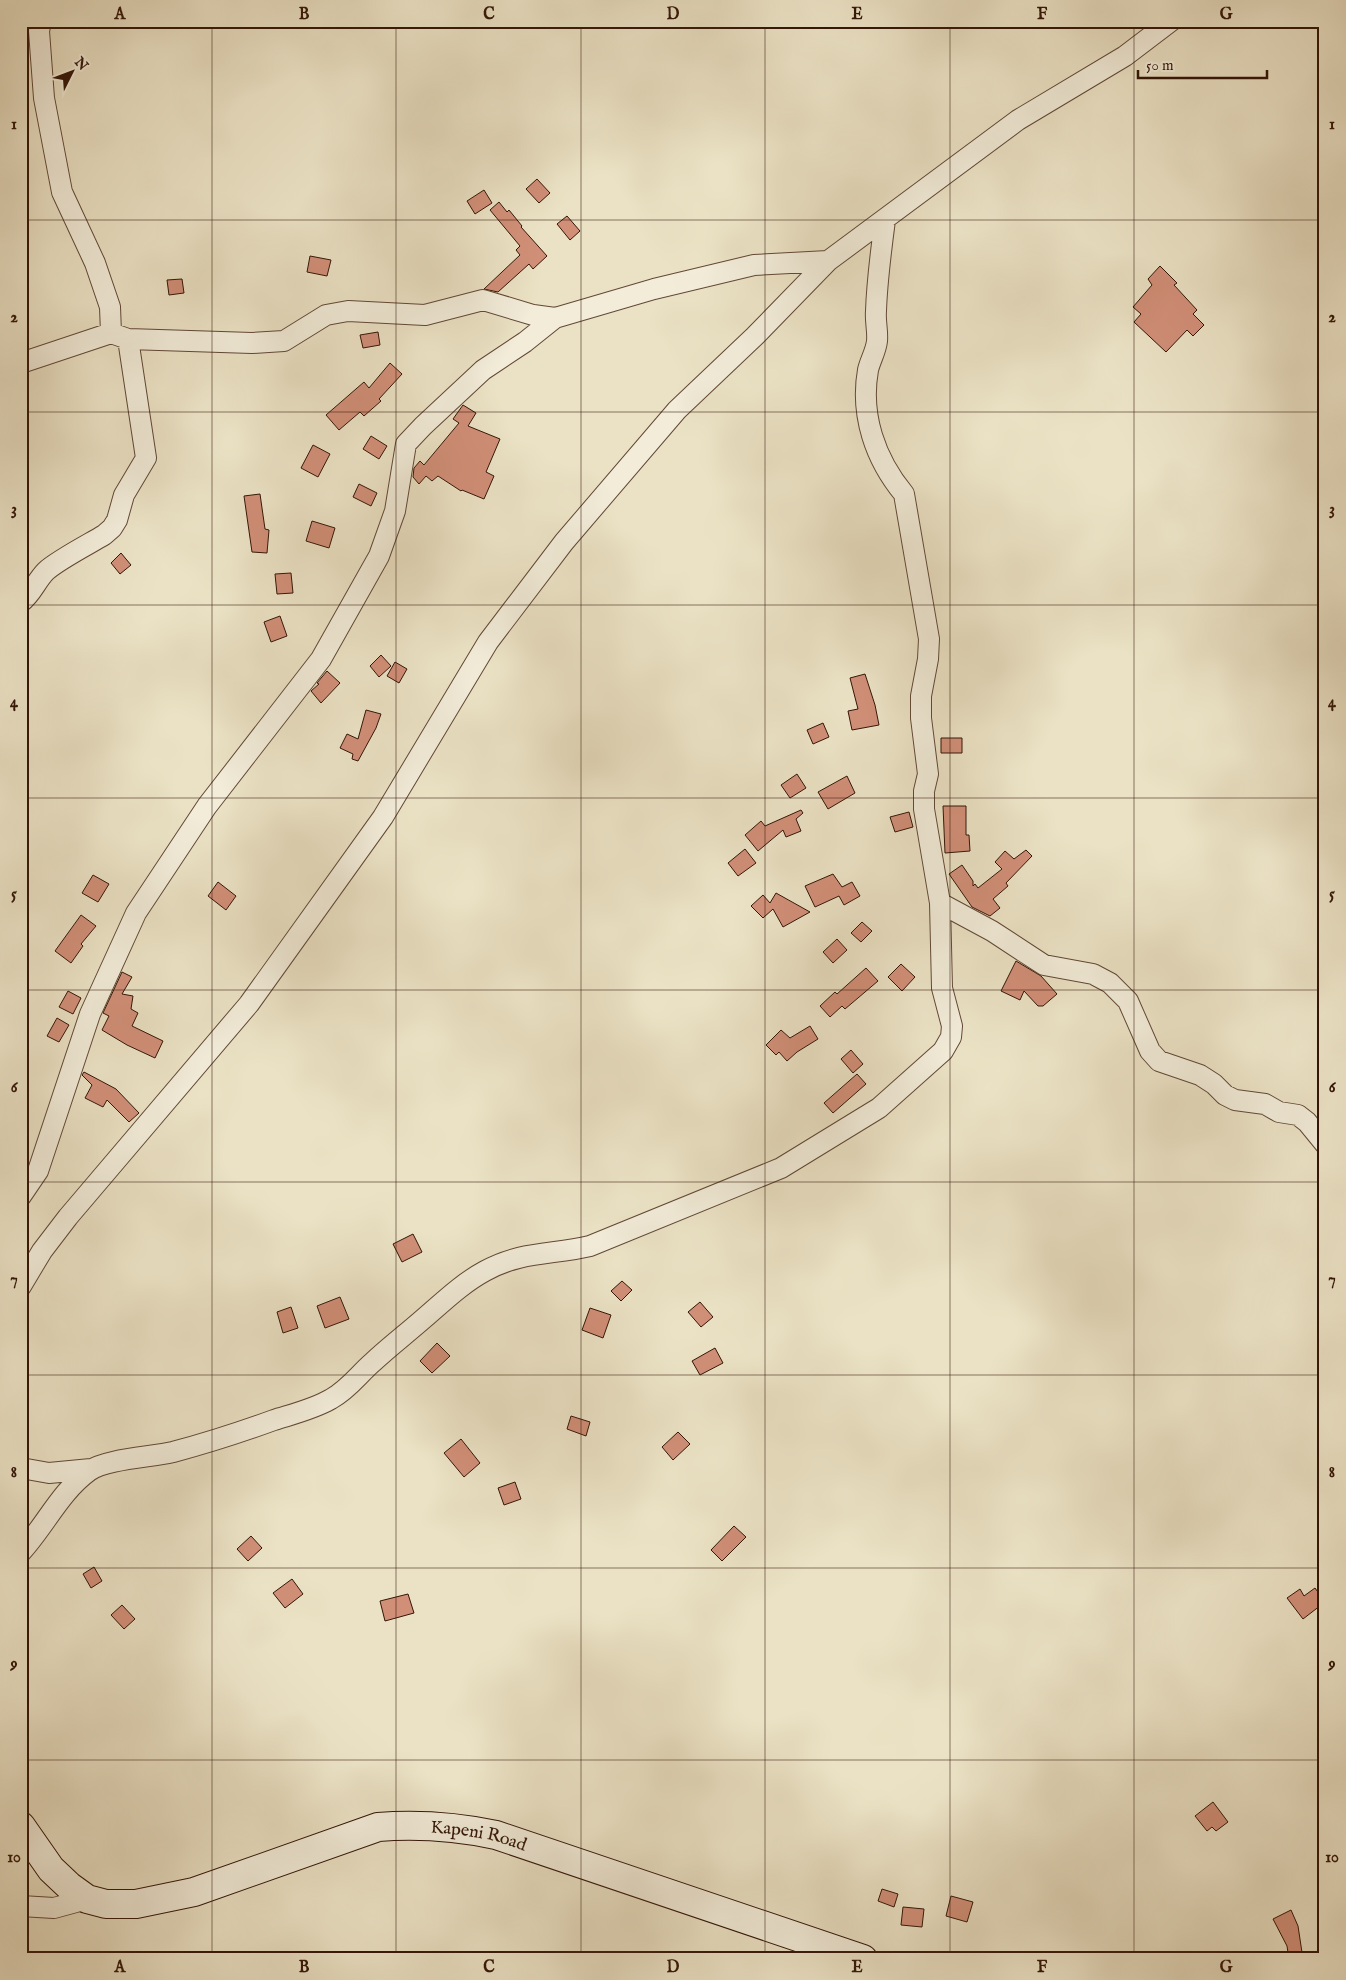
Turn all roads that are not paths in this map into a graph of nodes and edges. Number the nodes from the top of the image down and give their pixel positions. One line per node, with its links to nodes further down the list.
1 (40, 21): 6 (street)
2 (1171, 21): 3 (street)
3 (885, 220): 4 (street); 9 (street)
4 (828, 261): 5 (street); 12 (street)
5 (555, 318): 6 (street); 11 (street)
6 (120, 336): 7 (street); 8 (street)
7 (21, 364)
8 (21, 602)
9 (940, 902): 10 (street); 14 (street)
10 (1325, 1144)
11 (21, 1196)
12 (21, 1286)
13 (21, 1468): 14 (street)
14 (91, 1470): 15 (street)
15 (21, 1552)
16 (21, 1826): 17 (main road)
17 (87, 1899): 18 (street); 19 (main road, Kapeni Road)
18 (21, 1906)
19 (864, 1959)

